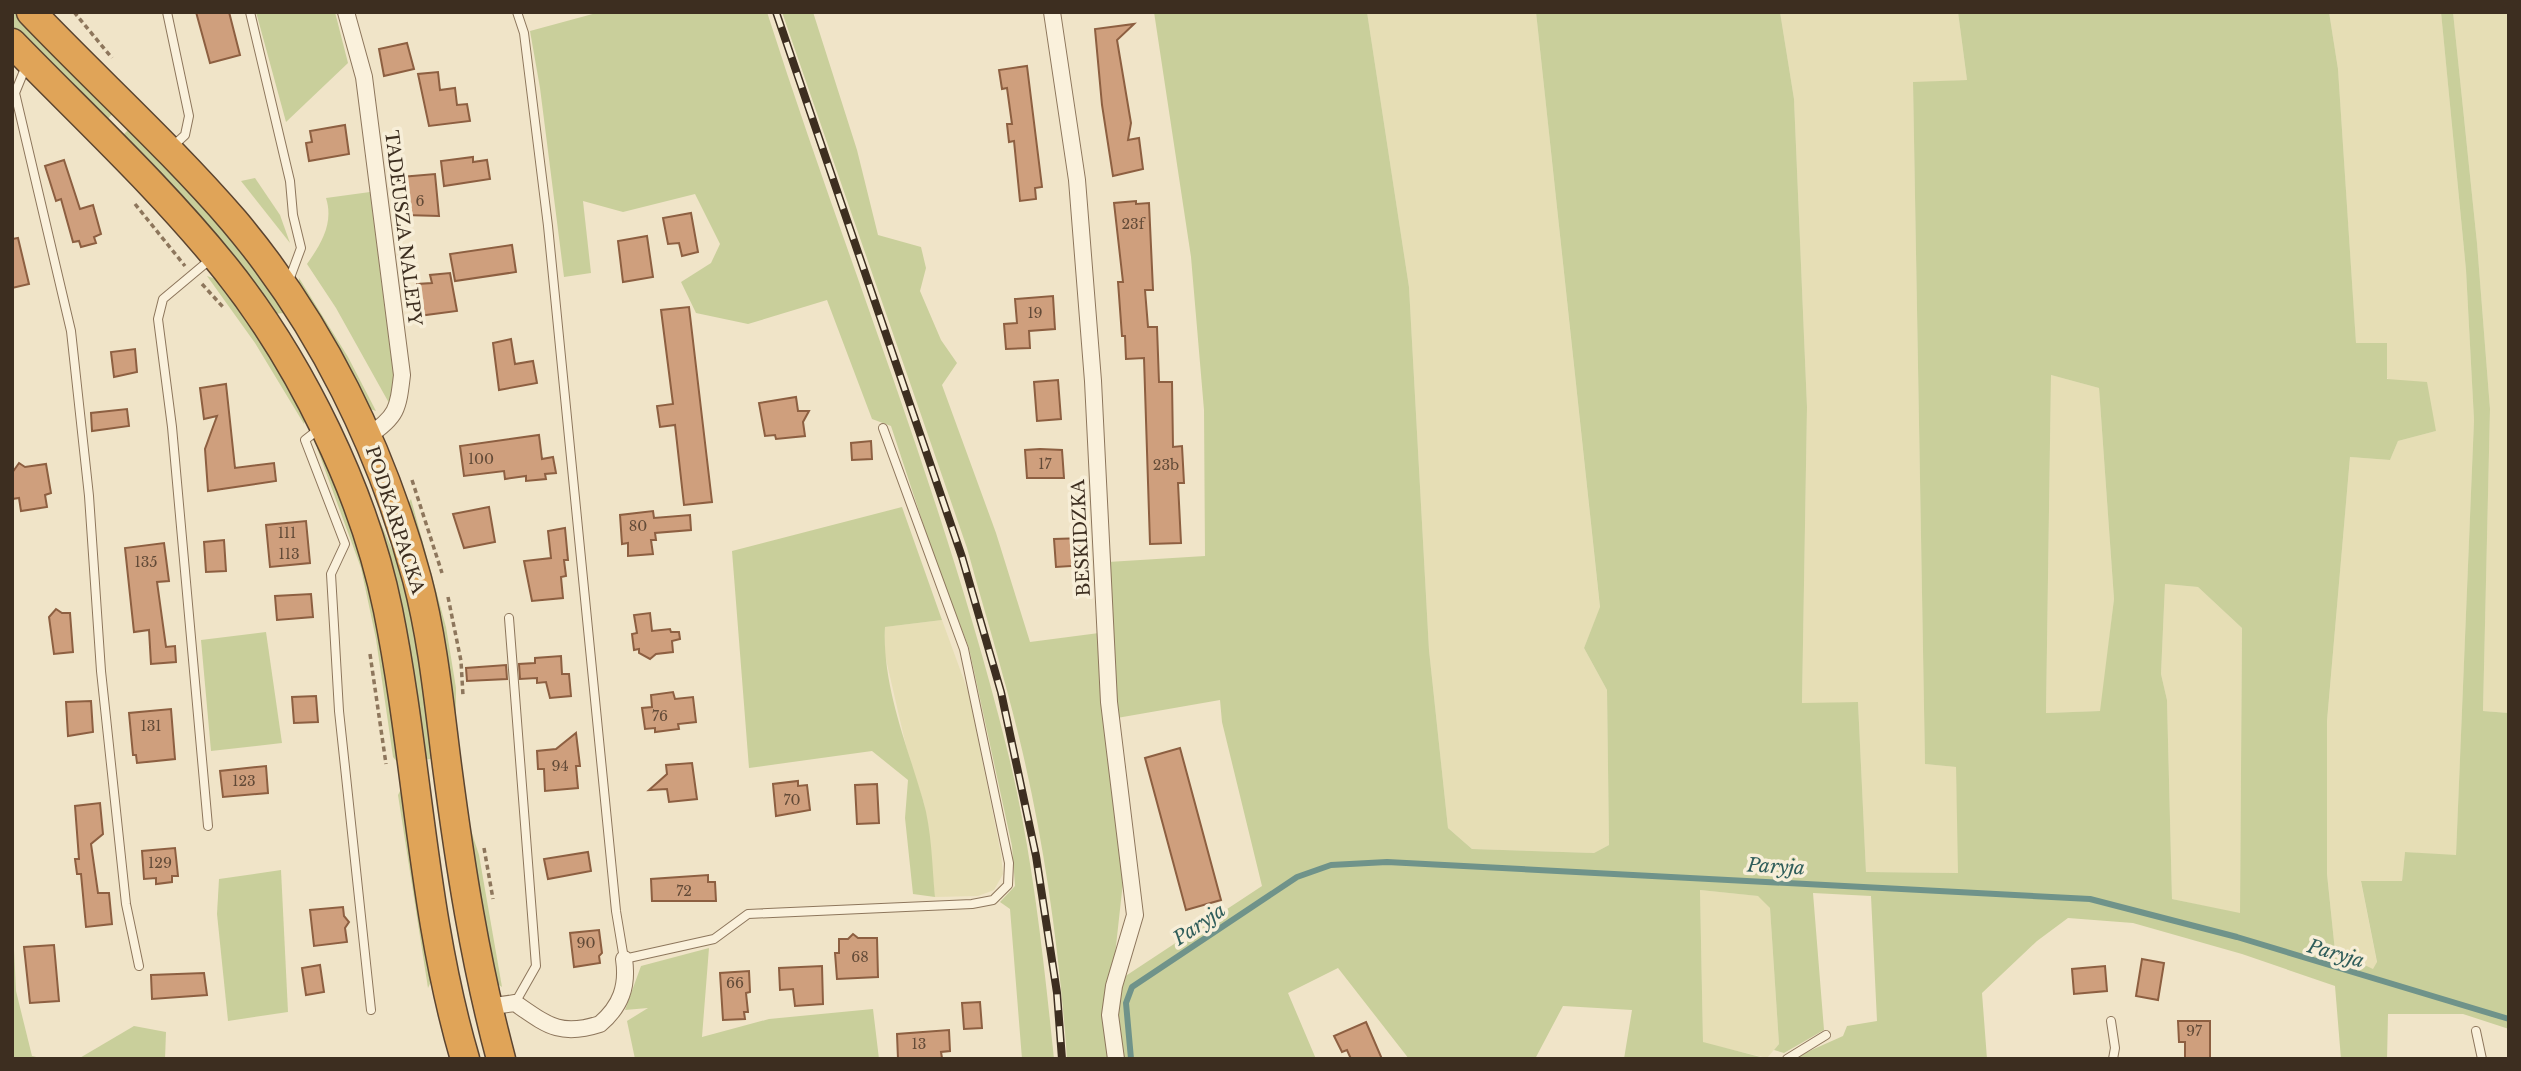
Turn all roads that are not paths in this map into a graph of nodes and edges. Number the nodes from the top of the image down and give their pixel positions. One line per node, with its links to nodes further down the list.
1 (31, 12): 8 (highway, PODKARPACKA)
2 (167, 12): 8 (lane)
3 (250, 12): 10 (lane)
4 (346, 12): 15 (street, TADEUSZA NALEPY)
5 (517, 12): 18 (lane)
6 (1052, 12): 29 (street, BESKIDZKA)
7 (20, 51): 9 (highway, PODKARPACKA); 19 (lane)
8 (167, 151): 10 (highway, PODKARPACKA)
9 (203, 265): 11 (highway, PODKARPACKA); 17 (lane)
10 (286, 289): 12 (highway, PODKARPACKA)
11 (275, 339): 12 (highway); 13 (highway, PODKARPACKA)
12 (337, 376): 15 (highway, PODKARPACKA)
13 (323, 426): 20 (highway, PODKARPACKA); 23 (lane)
14 (883, 428): 18 (lane)
15 (368, 436): 22 (highway, PODKARPACKA)
16 (509, 618): 21 (lane)
17 (208, 826)
18 (624, 959): 21 (street)
19 (139, 966)
20 (448, 995): 27 (highway); 28 (highway, PODKARPACKA)
21 (514, 1003): 22 (street)
22 (487, 1007): 27 (highway, PODKARPACKA)
23 (371, 1010)
24 (2111, 1021): 31 (lane)
25 (2476, 1031): 32 (lane)
26 (1826, 1035): 30 (lane)
27 (495, 1058)
28 (464, 1059)
29 (1116, 1059)
30 (1787, 1059)
31 (2113, 1059)
32 (2482, 1059)

